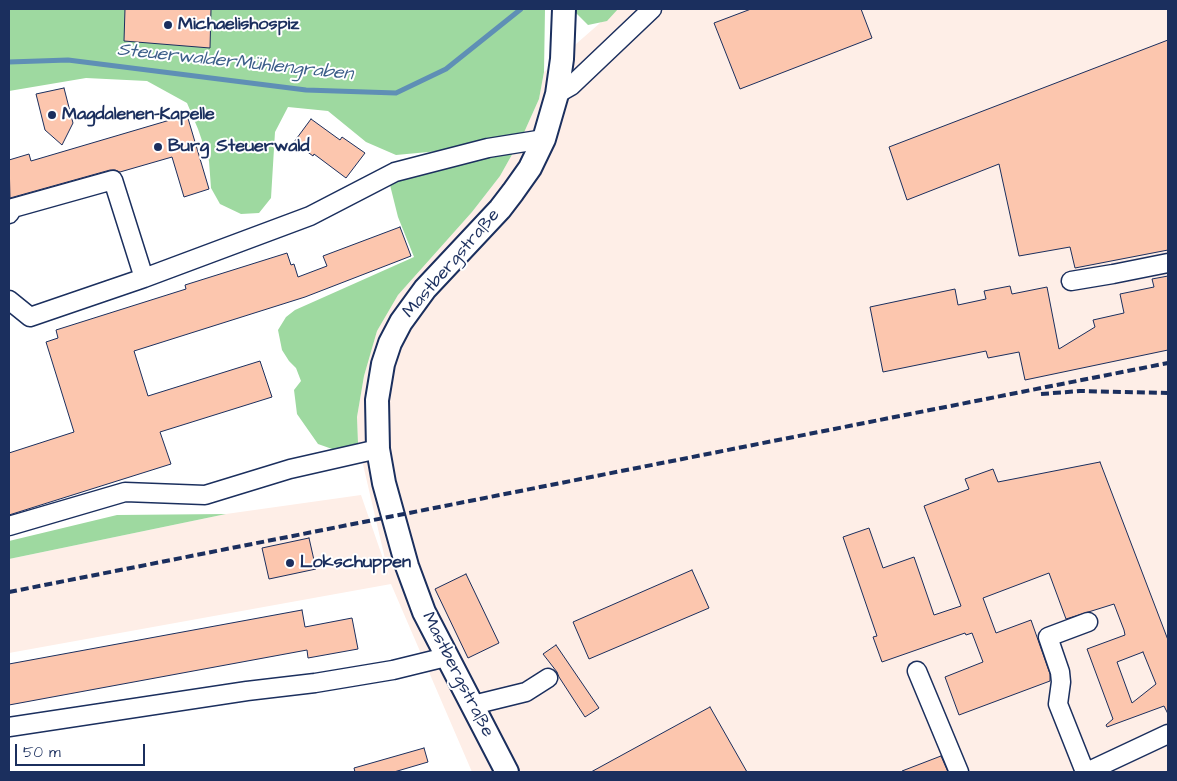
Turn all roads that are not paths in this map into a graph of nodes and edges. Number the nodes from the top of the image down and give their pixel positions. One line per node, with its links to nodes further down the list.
1 (564, 9): 3 (main road, Mastbergstraße)
2 (652, 9): 3 (street)
3 (557, 94): 4 (main road, Mastbergstraße)
4 (544, 139): 7 (street); 10 (main road, Mastbergstraße)
5 (9, 214): 7 (street)
6 (1168, 263): 8 (street)
7 (144, 278): 9 (street)
8 (1071, 280)
9 (9, 300)
10 (378, 448): 11 (street); 13 (main road, Mastbergstraße)
11 (9, 526)
12 (1088, 622): 21 (street)
13 (446, 657): 16 (main road, Mastbergstraße); 17 (street)
14 (917, 671): 20 (street)
15 (548, 678): 16 (street)
16 (473, 705): 19 (main road, Mastbergstraße)
17 (9, 727)
18 (1168, 734): 21 (street)
19 (500, 770)
20 (959, 772)
21 (1086, 772)

